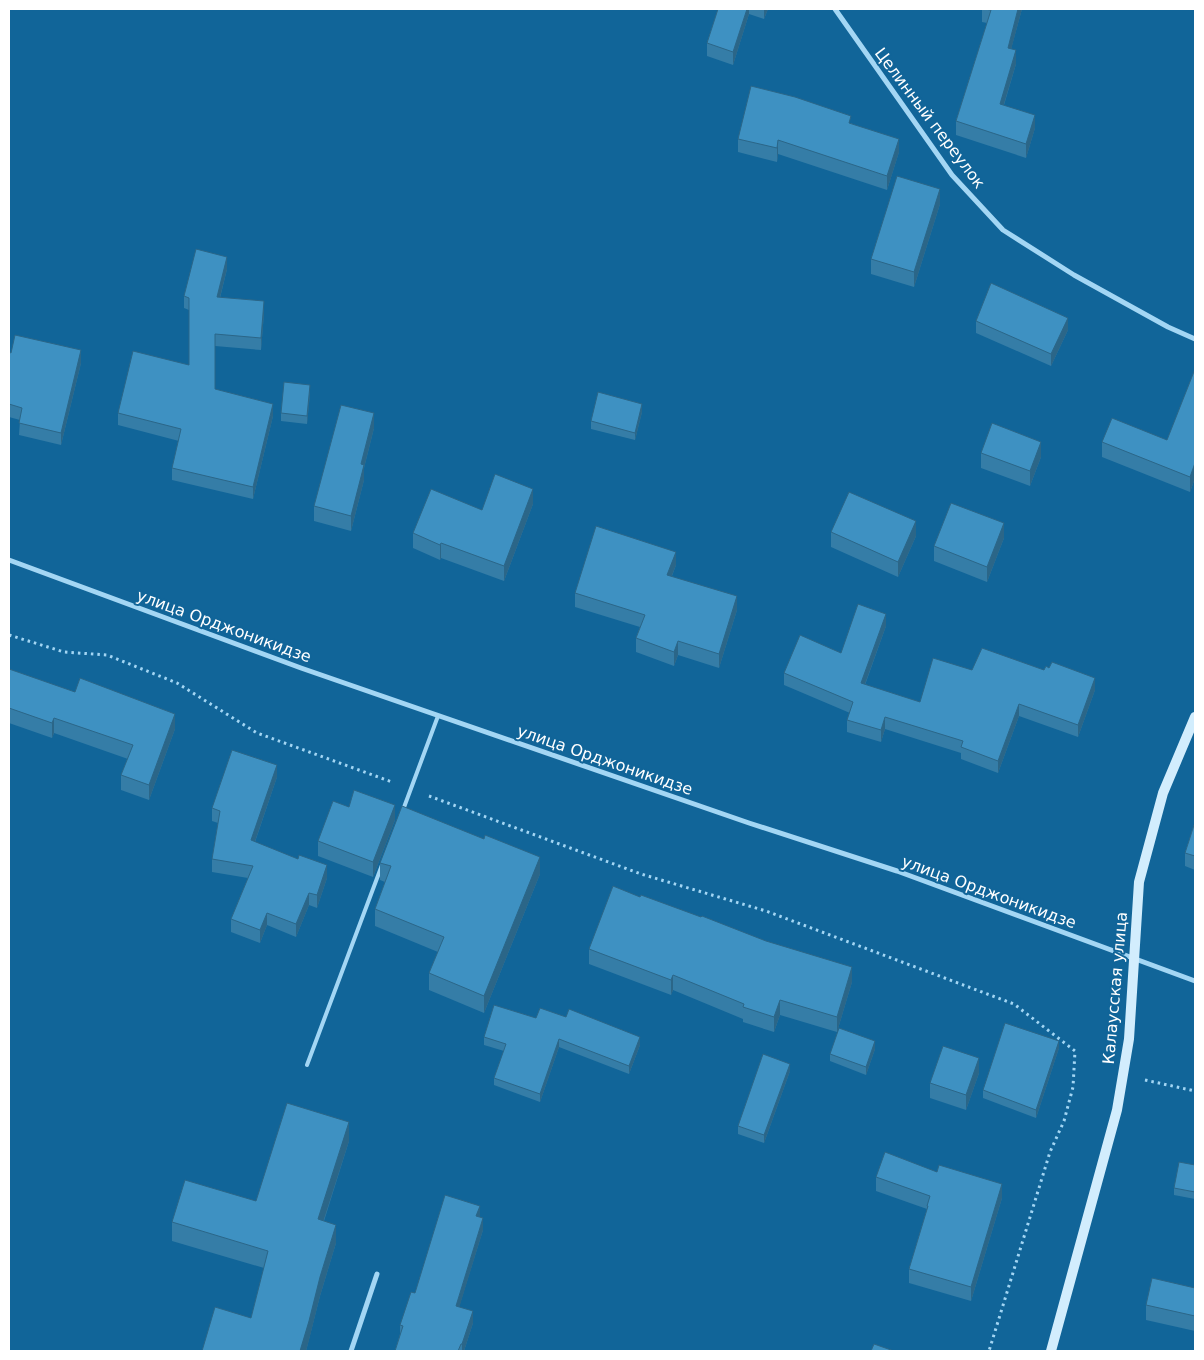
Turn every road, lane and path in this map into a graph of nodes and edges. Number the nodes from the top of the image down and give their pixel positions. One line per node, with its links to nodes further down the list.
1 (835, 9): 2 (street, Целинный переулок)
2 (1195, 339)
3 (9, 560): 5 (street, улица Орджоникидзе)
4 (9, 635): 7 (path)
5 (438, 716): 7 (lane); 10 (street, улица Орджоникидзе)
6 (1195, 717): 10 (street, Калаусская улица)
7 (411, 789): 8 (lane); 17 (path)
8 (400, 817)
9 (383, 863): 12 (lane)
10 (1134, 959): 11 (street, улица Орджоникидзе); 13 (street, Калаусская улица)
11 (1195, 981)
12 (307, 1065)
13 (1123, 1075): 14 (path); 18 (street, Калаусская улица)
14 (1195, 1092)
15 (377, 1274): 16 (street)
16 (351, 1351)
17 (989, 1351)
18 (1051, 1351)

